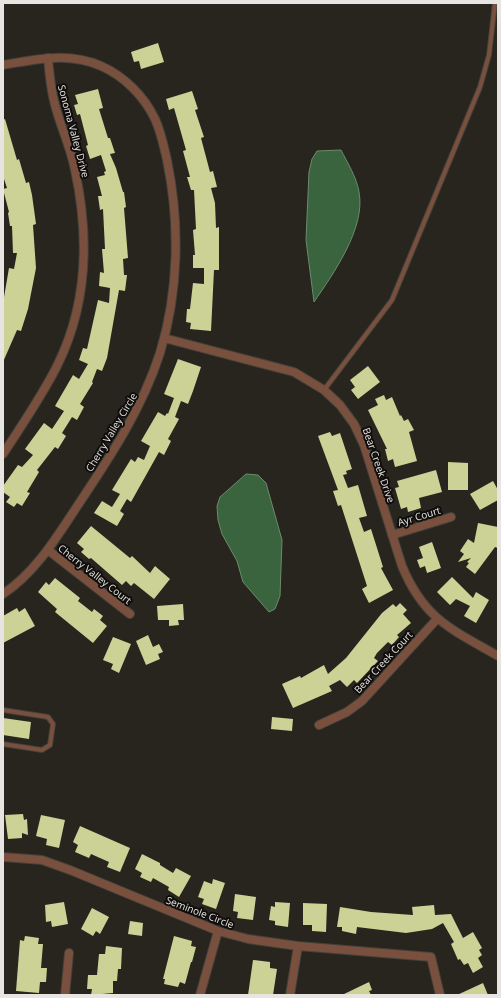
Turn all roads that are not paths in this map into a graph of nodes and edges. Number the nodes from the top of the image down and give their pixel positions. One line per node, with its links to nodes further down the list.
1 (495, 3): 5 (lane)
2 (48, 58): 3 (street, Cherry Valley Circle); 4 (street, Cherry Valley Circle); 6 (street, Sonoma Valley Drive)
3 (3, 65)
4 (164, 338): 5 (street, Bear Creek Drive); 9 (street, Cherry Valley Circle)
5 (324, 390): 8 (street, Bear Creek Drive)
6 (3, 454)
7 (451, 517): 8 (street, Ayr Court)
8 (392, 535): 12 (street, Bear Creek Drive)
9 (48, 550): 10 (street, Cherry Valley Circle); 11 (street, Cherry Valley Court)
10 (3, 594)
11 (130, 614)
12 (437, 619): 13 (street, Bear Creek Drive); 15 (street, Bear Creek Court)
13 (498, 656)
14 (3, 710): 16 (lane)
15 (319, 725)
16 (3, 744)
17 (3, 857): 18 (street, Seminole Circle)
18 (218, 931): 19 (street, Seminole Circle); 22 (street)
19 (298, 946): 23 (street); 24 (street, Seminole Circle)
20 (69, 953): 21 (street)
21 (65, 995)
22 (200, 995)
23 (290, 995)
24 (440, 995)

